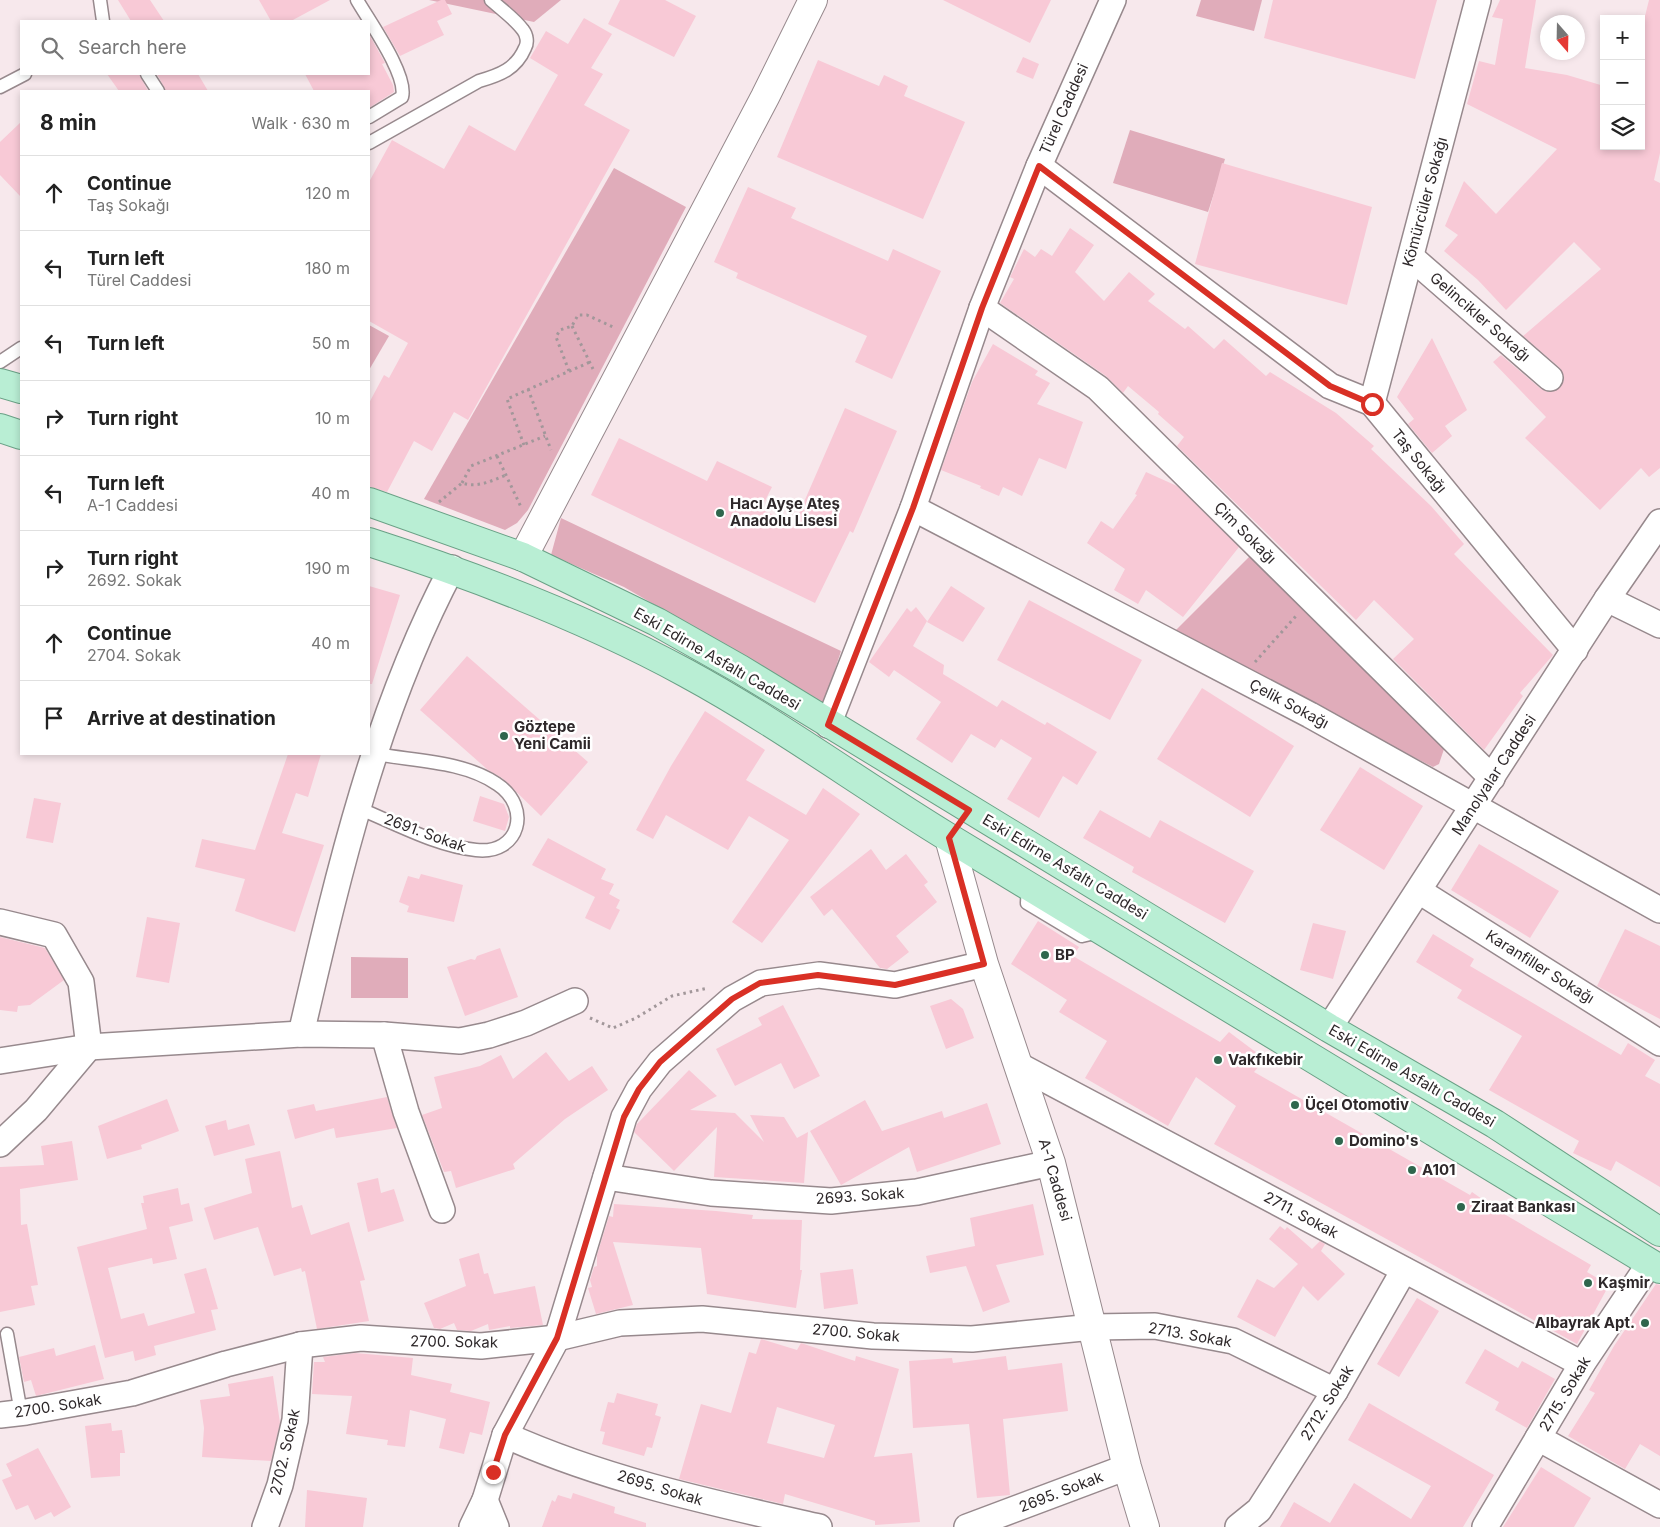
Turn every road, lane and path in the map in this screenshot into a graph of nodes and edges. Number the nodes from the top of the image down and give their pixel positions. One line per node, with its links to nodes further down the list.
1 (100, 0): 7 (lane)
2 (357, 0): 8 (lane)
3 (491, 0): 15 (lane)
4 (813, 0): 20 (main road)
5 (1113, 0): 16 (street, Türel Caddesi)
6 (1478, 0): 17 (street, Kömürcüler Sokağı)
7 (103, 20)
8 (368, 20)
9 (370, 23): 14 (lane)
10 (23, 75): 12 (lane)
11 (148, 75): 13 (lane)
12 (0, 87)
13 (157, 90)
14 (370, 116)
15 (370, 142)
16 (1039, 166): 18 (street, Türel Caddesi); 30 (street, Taş Sokağı)
17 (1411, 257): 25 (street, Gelincikler Sokağı); 30 (street, Kömürcüler Sokağı)
18 (982, 308): 40 (street, Türel Caddesi); 46 (street, Çim Sokağı)
19 (572, 326): 20 (path); 23 (path); 24 (path)
20 (638, 338): 29 (main road)
21 (20, 349): 22 (lane)
22 (0, 362)
23 (590, 362): 24 (path); 29 (path)
24 (569, 371): 28 (path)
25 (1550, 378)
26 (0, 383): 27 (main road)
27 (20, 389)
28 (528, 389): 33 (path); 34 (path)
29 (607, 397): 37 (main road)
30 (1372, 404): 49 (street, Taş Sokağı)
31 (0, 428): 32 (main road)
32 (20, 435)
33 (546, 436): 34 (path); 37 (path)
34 (524, 445): 35 (path)
35 (497, 456): 36 (path); 38 (path)
36 (506, 475): 38 (path); 44 (path)
37 (562, 482): 44 (main road)
38 (462, 483): 41 (path)
39 (370, 502): 41 (main road, Eski Edirne Asfaltı Caddesi)
40 (913, 508): 50 (street, Çelik Sokağı); 51 (street, Türel Caddesi)
41 (418, 520): 44 (main road, Eski Edirne Asfaltı Caddesi)
42 (1660, 522): 47 (street, Manolyalar Caddesi)
43 (370, 542): 45 (main road, Eski Edirne Asfaltı Caddesi)
44 (528, 546): 51 (main road, Eski Edirne Asfaltı Caddesi)
45 (452, 568): 52 (street); 57 (main road, Eski Edirne Asfaltı Caddesi)
46 (1311, 598): 50 (path); 53 (street, Çim Sokağı)
47 (1607, 598): 48 (street); 49 (street, Manolyalar Caddesi)
48 (1660, 625)
49 (1575, 650): 53 (street, Manolyalar Caddesi)
50 (1241, 678): 54 (street, Çelik Sokağı)
51 (828, 725): 56 (main road, Eski Edirne Asfaltı Caddesi)
52 (376, 754): 55 (street); 55 (lane, 2691. Sokak)
53 (1492, 778): 54 (street, Manolyalar Caddesi)
54 (1473, 806): 58 (street, Manolyalar Caddesi); 59 (street, Çelik Sokağı)
55 (358, 808): 65 (street)
56 (969, 810): 57 (main road); 64 (main road, Eski Edirne Asfaltı Caddesi)
57 (949, 838): 61 (main road, A-1 Caddesi); 76 (main road, Eski Edirne Asfaltı Caddesi)
58 (1419, 891): 64 (street, Manolyalar Caddesi); 67 (street, Karanfiller Sokağı)
59 (1660, 910)
60 (0, 922): 68 (street)
61 (984, 964): 70 (main road, A-1 Caddesi); 73 (street)
62 (710, 988): 63 (path)
63 (575, 1001): 66 (street)
64 (1329, 1028): 75 (main road, Eski Edirne Asfaltı Caddesi)
65 (301, 1034): 66 (street); 68 (street)
66 (384, 1034): 74 (street)
67 (1660, 1043)
68 (90, 1047): 69 (street); 71 (street)
69 (0, 1061)
70 (1020, 1066): 72 (main road, A-1 Caddesi); 77 (street, 2711. Sokak)
71 (0, 1144)
72 (1051, 1163): 73 (street, 2693. Sokak); 78 (main road, A-1 Caddesi)
73 (606, 1177): 80 (street)
74 (442, 1210)
75 (1660, 1232)
76 (1657, 1264): 82 (street, 2715. Sokak)
77 (1404, 1270): 82 (street, 2711. Sokak); 83 (street, 2712. Sokak)
78 (1093, 1327): 80 (street, 2700. Sokak); 83 (street, 2713. Sokak); 87 (main road, A-1 Caddesi)
79 (7, 1334): 84 (lane)
80 (557, 1338): 81 (street, 2700. Sokak); 85 (street)
81 (300, 1345): 84 (street, 2700. Sokak); 90 (street, 2702. Sokak)
82 (1582, 1364): 86 (street, 2715. Sokak)
83 (1335, 1391): 96 (street, 2712. Sokak)
84 (10, 1414)
85 (505, 1435): 88 (street); 93 (street, 2695. Sokak)
86 (1538, 1438): 89 (street); 97 (street, 2715. Sokak)
87 (1127, 1467): 94 (street, 2695. Sokak); 95 (main road, A-1 Caddesi)
88 (484, 1500): 91 (street); 92 (street)
89 (1660, 1505)
90 (265, 1527)
91 (472, 1527)
92 (496, 1527)
93 (819, 1527)
94 (967, 1527)
95 (1146, 1527)
96 (1238, 1527)
97 (1485, 1527)

